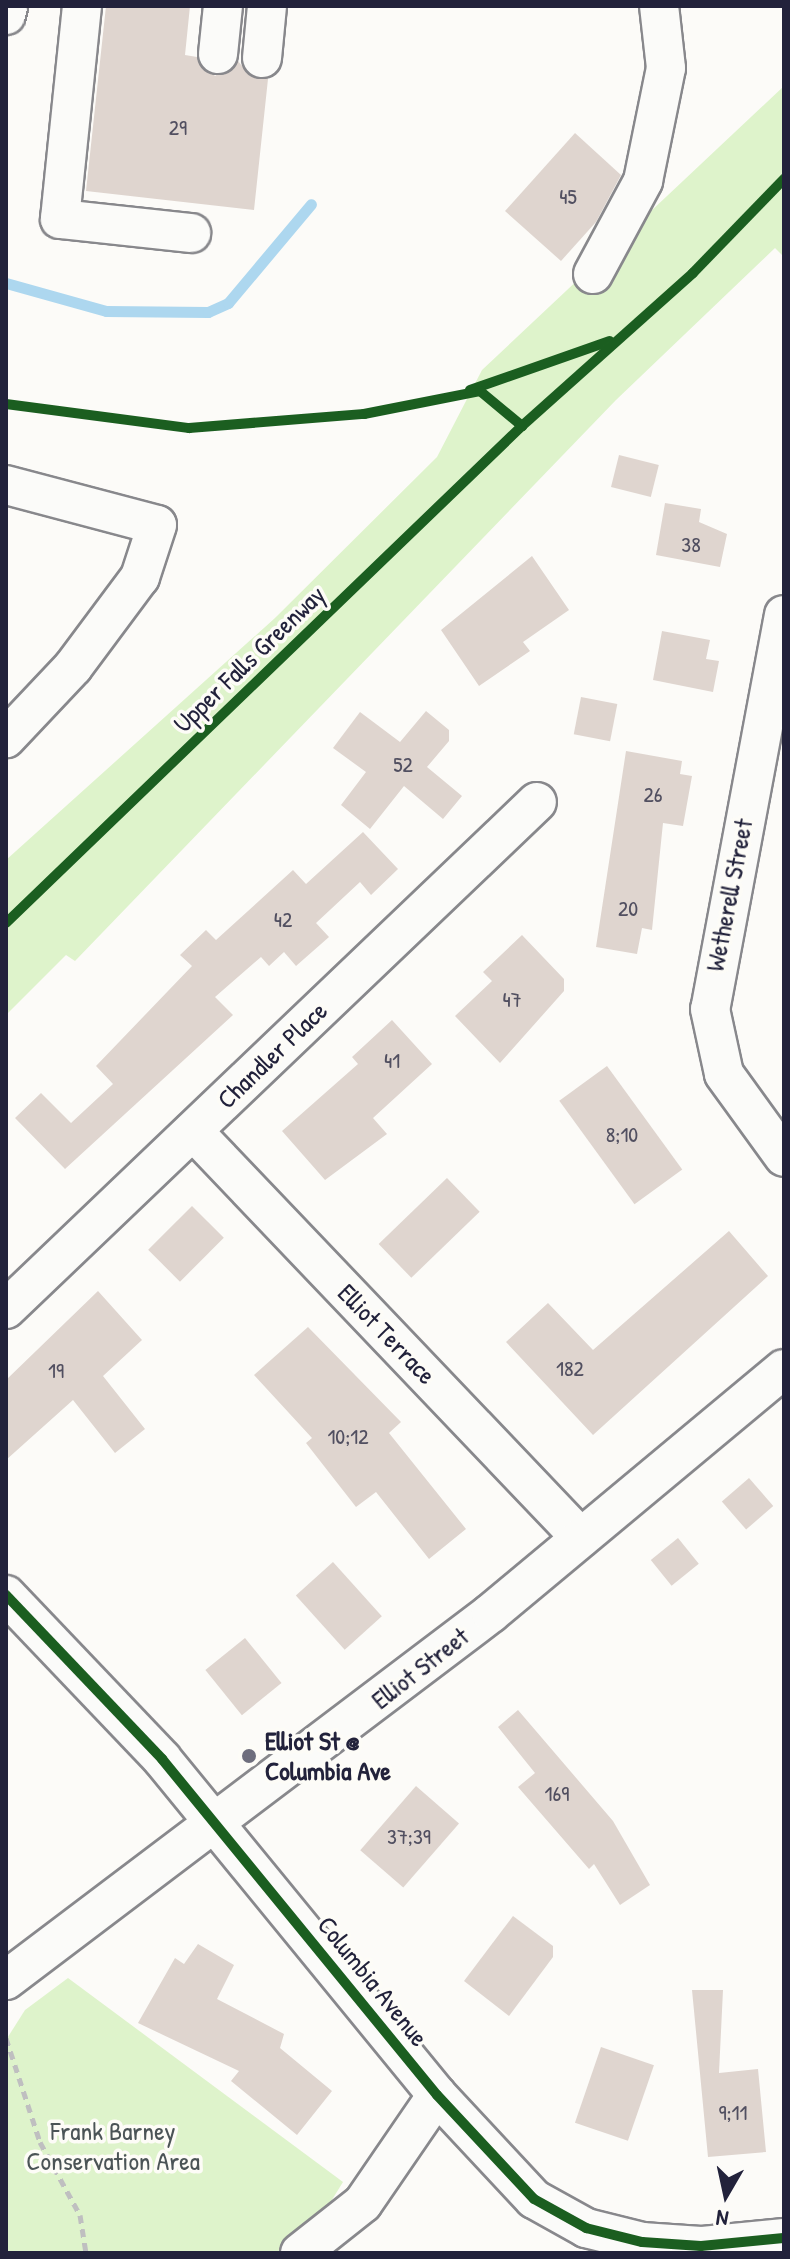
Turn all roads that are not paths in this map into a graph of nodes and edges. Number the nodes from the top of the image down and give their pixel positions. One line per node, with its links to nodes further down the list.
1 (8, 6): 6 (street)
2 (82, 6): 9 (street)
3 (223, 6): 7 (street)
4 (267, 6): 8 (street)
5 (659, 6): 10 (street)
6 (6, 14)
7 (218, 54)
8 (262, 58)
9 (191, 233)
10 (593, 274)
11 (6, 485): 13 (street)
12 (784, 615): 16 (street, Wetherell Street)
13 (8, 733)
14 (537, 802): 15 (street, Chandler Place)
15 (193, 1131): 17 (street, Chandler Place); 19 (street, Elliot Terrace)
16 (784, 1157)
17 (6, 1309)
18 (784, 1369): 19 (street, Elliot Street)
19 (581, 1538): 21 (street, Elliot Street)
20 (6, 1595): 21 (street, Columbia Avenue)
21 (217, 1826): 22 (street, Elliot Street); 23 (street, Columbia Avenue)
22 (6, 1980)
23 (437, 2095): 24 (street, Columbia Avenue); 25 (street)
24 (784, 2238)
25 (300, 2253)

